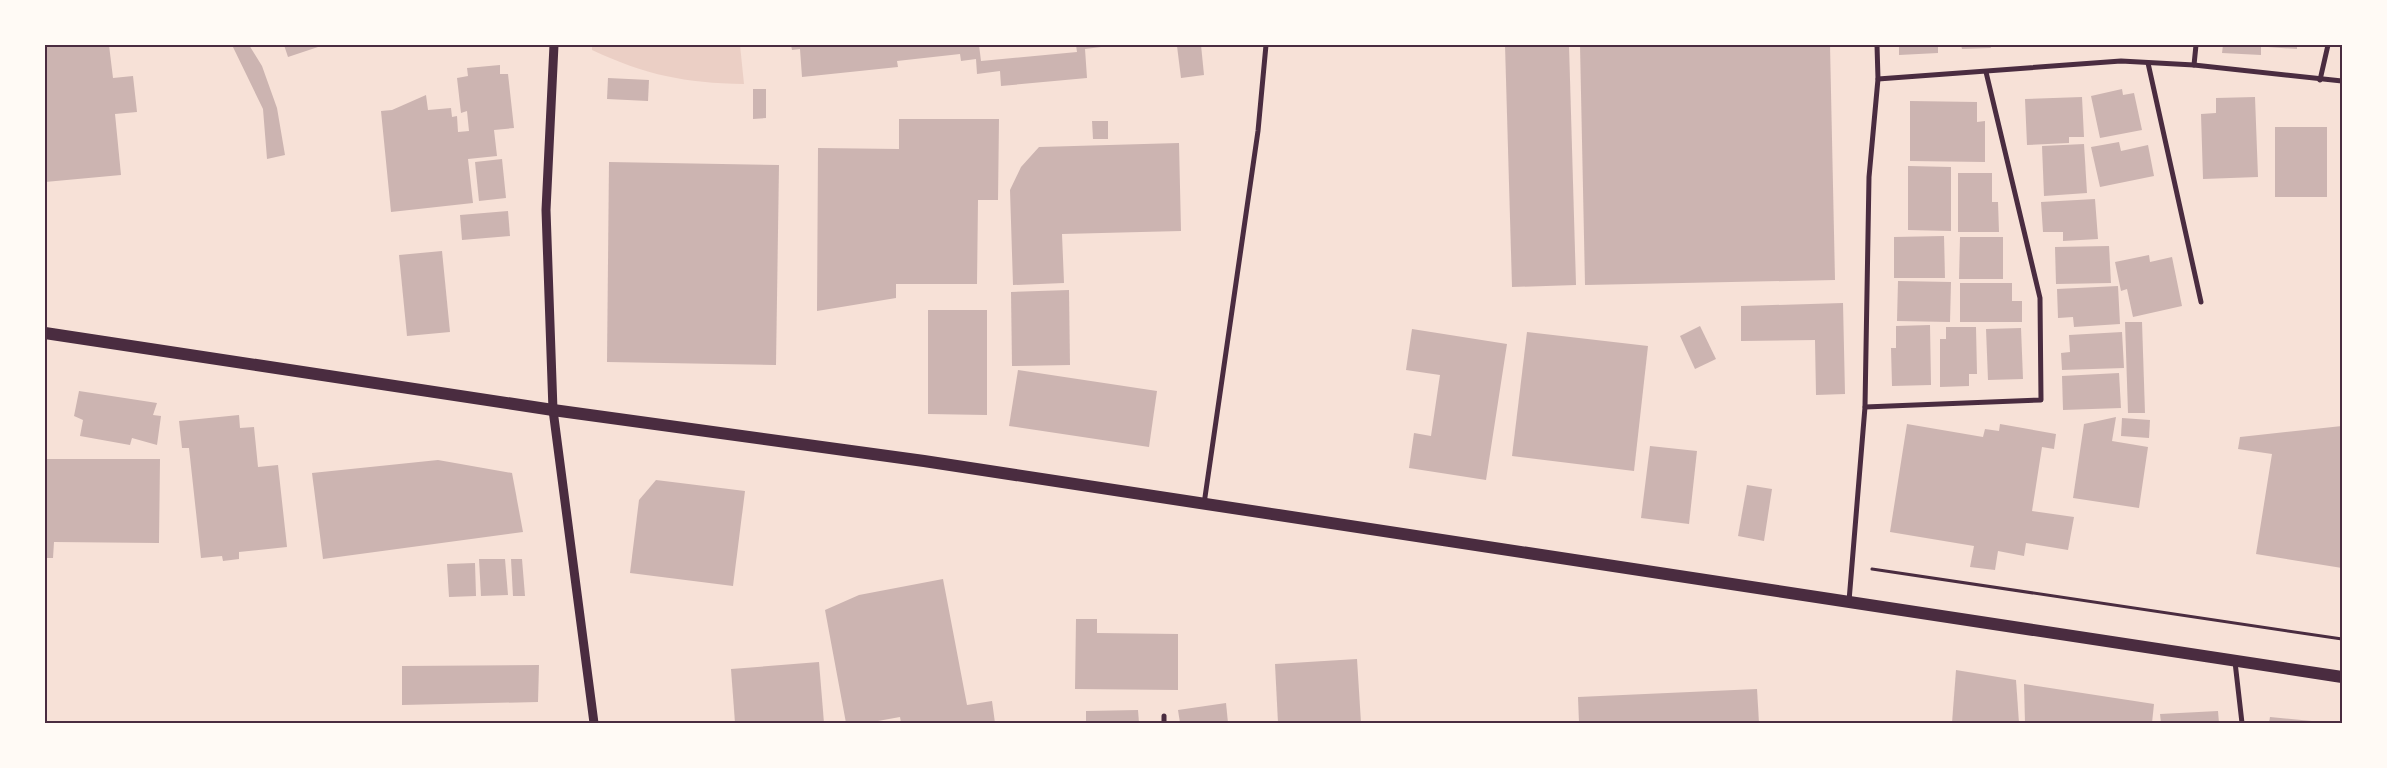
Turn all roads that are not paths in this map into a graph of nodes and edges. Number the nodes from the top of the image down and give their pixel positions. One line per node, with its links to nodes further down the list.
1 (554, 45): 15 (street)
2 (1266, 45): 16 (street)
3 (1876, 45): 9 (street)
4 (2196, 45): 7 (street)
5 (2328, 45): 10 (street)
6 (2148, 63): 7 (street); 8 (street); 12 (street)
7 (2194, 65): 10 (street)
8 (1986, 72): 9 (street); 14 (street)
9 (1878, 79): 14 (street)
10 (2320, 80): 11 (street)
11 (2342, 81)
12 (2201, 302)
13 (45, 333): 15 (main road)
14 (1865, 406): 17 (street)
15 (553, 410): 16 (main road); 21 (street)
16 (1204, 504): 17 (main road)
17 (1849, 602): 18 (main road)
18 (2235, 661): 19 (main road); 23 (street)
19 (2342, 677)
20 (1164, 716): 22 (street)
21 (594, 723)
22 (1164, 723)
23 (2242, 723)

